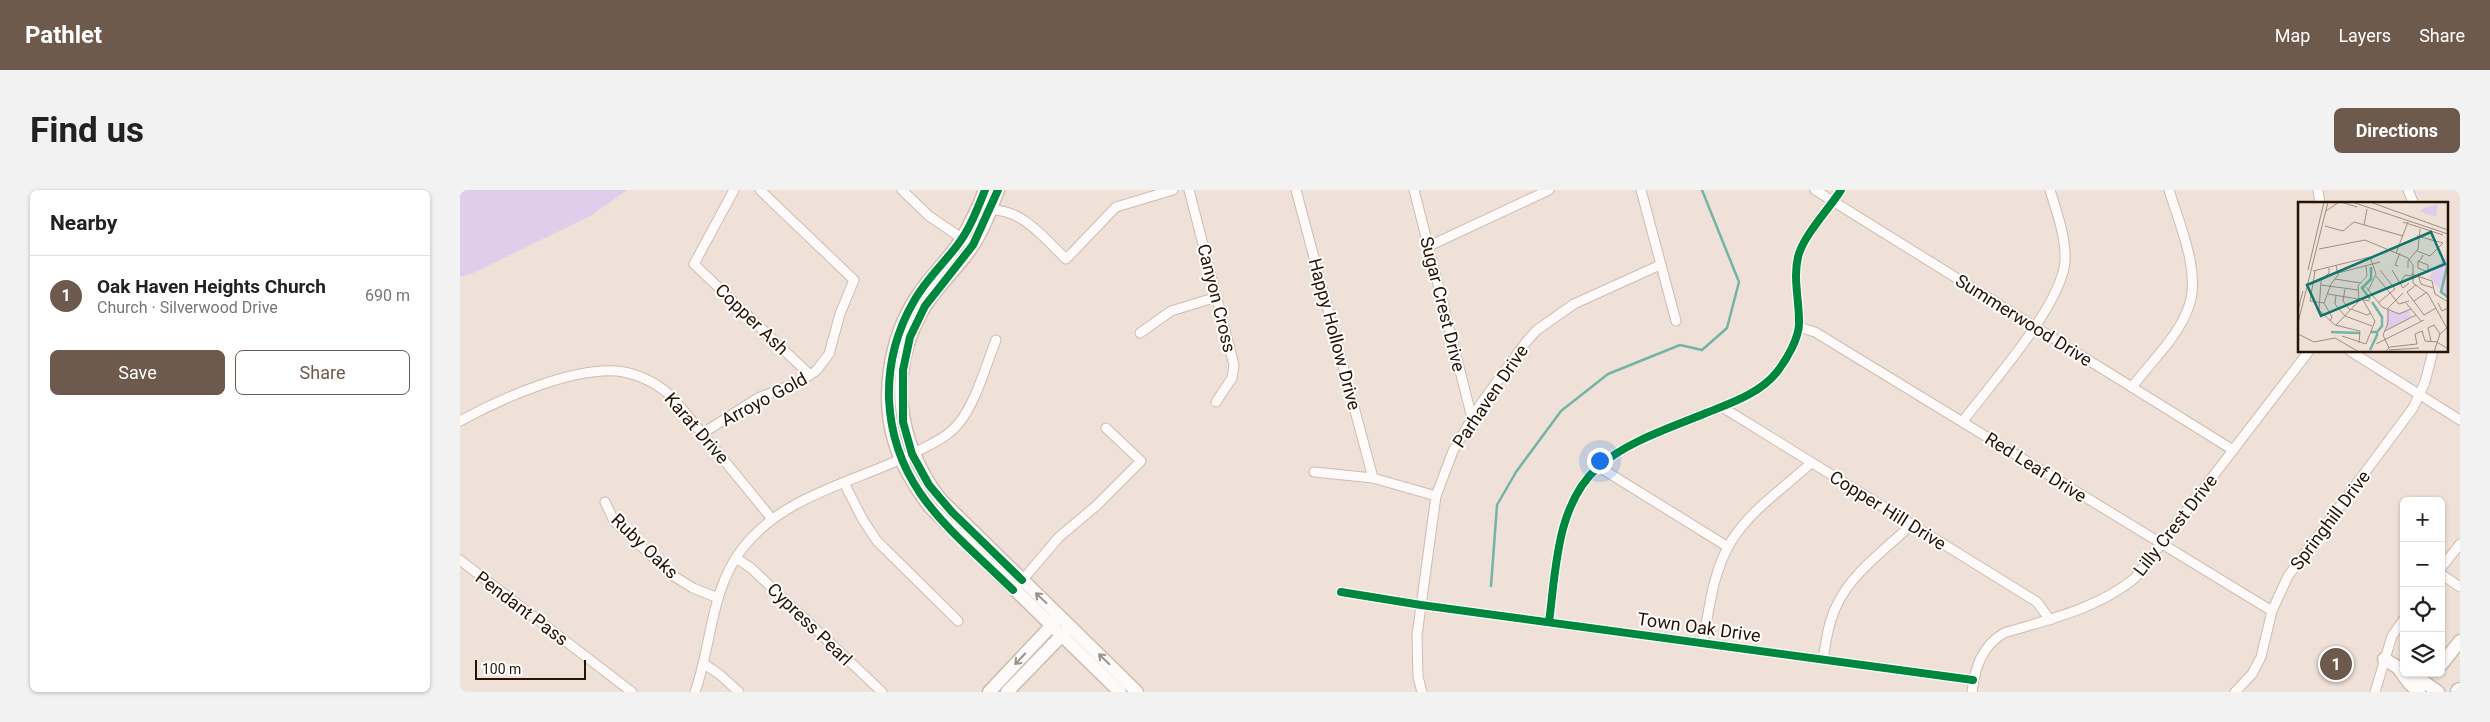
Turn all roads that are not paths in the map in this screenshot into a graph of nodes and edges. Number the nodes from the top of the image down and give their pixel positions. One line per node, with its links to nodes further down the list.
1 (734, 190): 33 (street, Copper Ash)
2 (760, 190): 33 (street, Arroyo Gold)
3 (902, 190): 21 (street)
4 (985, 190): 20 (street)
5 (998, 190): 19 (street)
6 (1173, 190): 19 (street)
7 (1190, 190): 24 (street, Canyon Cross)
8 (1296, 190): 49 (street, Happy Hollow Drive)
9 (1414, 190): 22 (street, Sugar Crest Drive)
10 (1549, 190): 22 (street)
11 (1641, 190): 23 (street)
12 (1815, 190): 17 (street, Summerwood Drive)
13 (1841, 190): 17 (street)
14 (2050, 190): 26 (street)
15 (2170, 190): 34 (street)
16 (2408, 190): 18 (street)
17 (1833, 202): 26 (street, Summerwood Drive); 27 (street)
18 (2413, 202)
19 (991, 209): 20 (street); 21 (street)
20 (976, 210): 21 (street)
21 (968, 242): 45 (street)
22 (1429, 246): 38 (street, Sugar Crest Drive)
23 (1660, 265): 25 (street); 38 (street, Parhaven Drive)
24 (1217, 297): 28 (street); 36 (street, Canyon Cross)
25 (1676, 321)
26 (2035, 326): 34 (street, Summerwood Drive); 41 (street)
27 (1799, 327): 37 (street); 41 (street, Red Leaf Drive)
28 (1140, 333)
29 (996, 340): 45 (street)
30 (2308, 352): 44 (street, Lilly Crest Drive)
31 (2352, 352): 35 (street)
32 (2433, 352): 35 (street, Springhill Drive)
33 (810, 375): 43 (street, Arroyo Gold)
34 (2132, 387): 44 (street, Summerwood Drive)
35 (2419, 394): 39 (street); 68 (street, Springhill Drive)
36 (1216, 402)
37 (1722, 407): 46 (street, Copper Hill Drive); 47 (street)
38 (1472, 418): 51 (street, Parhaven Drive)
39 (2460, 420)
40 (460, 421): 43 (street, Karat Drive)
41 (1963, 422): 56 (street, Red Leaf Drive)
42 (1106, 428): 62 (street)
43 (703, 433): 53 (street, Karat Drive)
44 (2233, 450): 56 (street, Lilly Crest Drive)
45 (907, 457): 50 (street); 62 (street); 64 (street)
46 (1811, 463): 54 (street, Copper Hill Drive); 57 (street)
47 (1598, 467): 57 (street); 72 (street)
48 (1314, 472): 49 (street)
49 (1373, 478): 51 (street)
50 (844, 483): 53 (street); 71 (street)
51 (1436, 496): 67 (street, Parhaven Drive)
52 (605, 502): 66 (street, Ruby Oaks)
53 (772, 519): 58 (street)
54 (1912, 525): 70 (street, Copper Hill Drive); 79 (street)
55 (2460, 544): 60 (street)
56 (2162, 545): 68 (street, Red Leaf Drive); 70 (street, Lilly Crest Drive)
57 (1728, 547): 78 (street)
58 (736, 558): 66 (street); 90 (street, Cypress Pearl)
59 (460, 560): 87 (street, Pendant Pass)
60 (2445, 563)
61 (2445, 577): 63 (street)
62 (1022, 580): 64 (street); 69 (street, one-way to 62)
63 (2460, 587)
64 (1013, 590): 74 (street)
65 (1341, 592): 67 (street, Town Oak Drive)
66 (718, 598): 82 (street)
67 (1421, 605): 72 (street, Town Oak Drive); 95 (street, Parhaven Drive)
68 (2272, 611): 97 (street, Springhill Drive)
69 (1060, 616): 74 (street); 75 (street)
70 (2050, 620): 85 (street, Lilly Crest Drive)
71 (958, 621)
72 (1549, 622): 78 (street, Town Oak Drive)
73 (2400, 624): 80 (street)
74 (1050, 626): 76 (street); 91 (street, one-way to 91)
75 (1070, 626): 76 (street); 94 (street, one-way to 75)
76 (1061, 636): 92 (street); 93 (street)
77 (2460, 641): 81 (street)
78 (1703, 643): 79 (street, Town Oak Drive)
79 (1823, 659): 85 (street, Town Oak Drive)
80 (2384, 659): 83 (street); 98 (street)
81 (2445, 660)
82 (704, 664): 88 (street); 89 (street)
83 (2400, 668)
84 (2406, 677): 86 (street)
85 (1973, 680): 96 (street, Lilly Crest Drive)
86 (2425, 685): 99 (street)
87 (632, 692)
88 (695, 692)
89 (738, 692)
90 (882, 692)
91 (989, 692)
92 (1006, 692)
93 (1120, 692)
94 (1137, 692)
95 (1422, 692)
96 (1972, 692)
97 (2235, 692)
98 (2375, 692)
99 (2438, 692)

